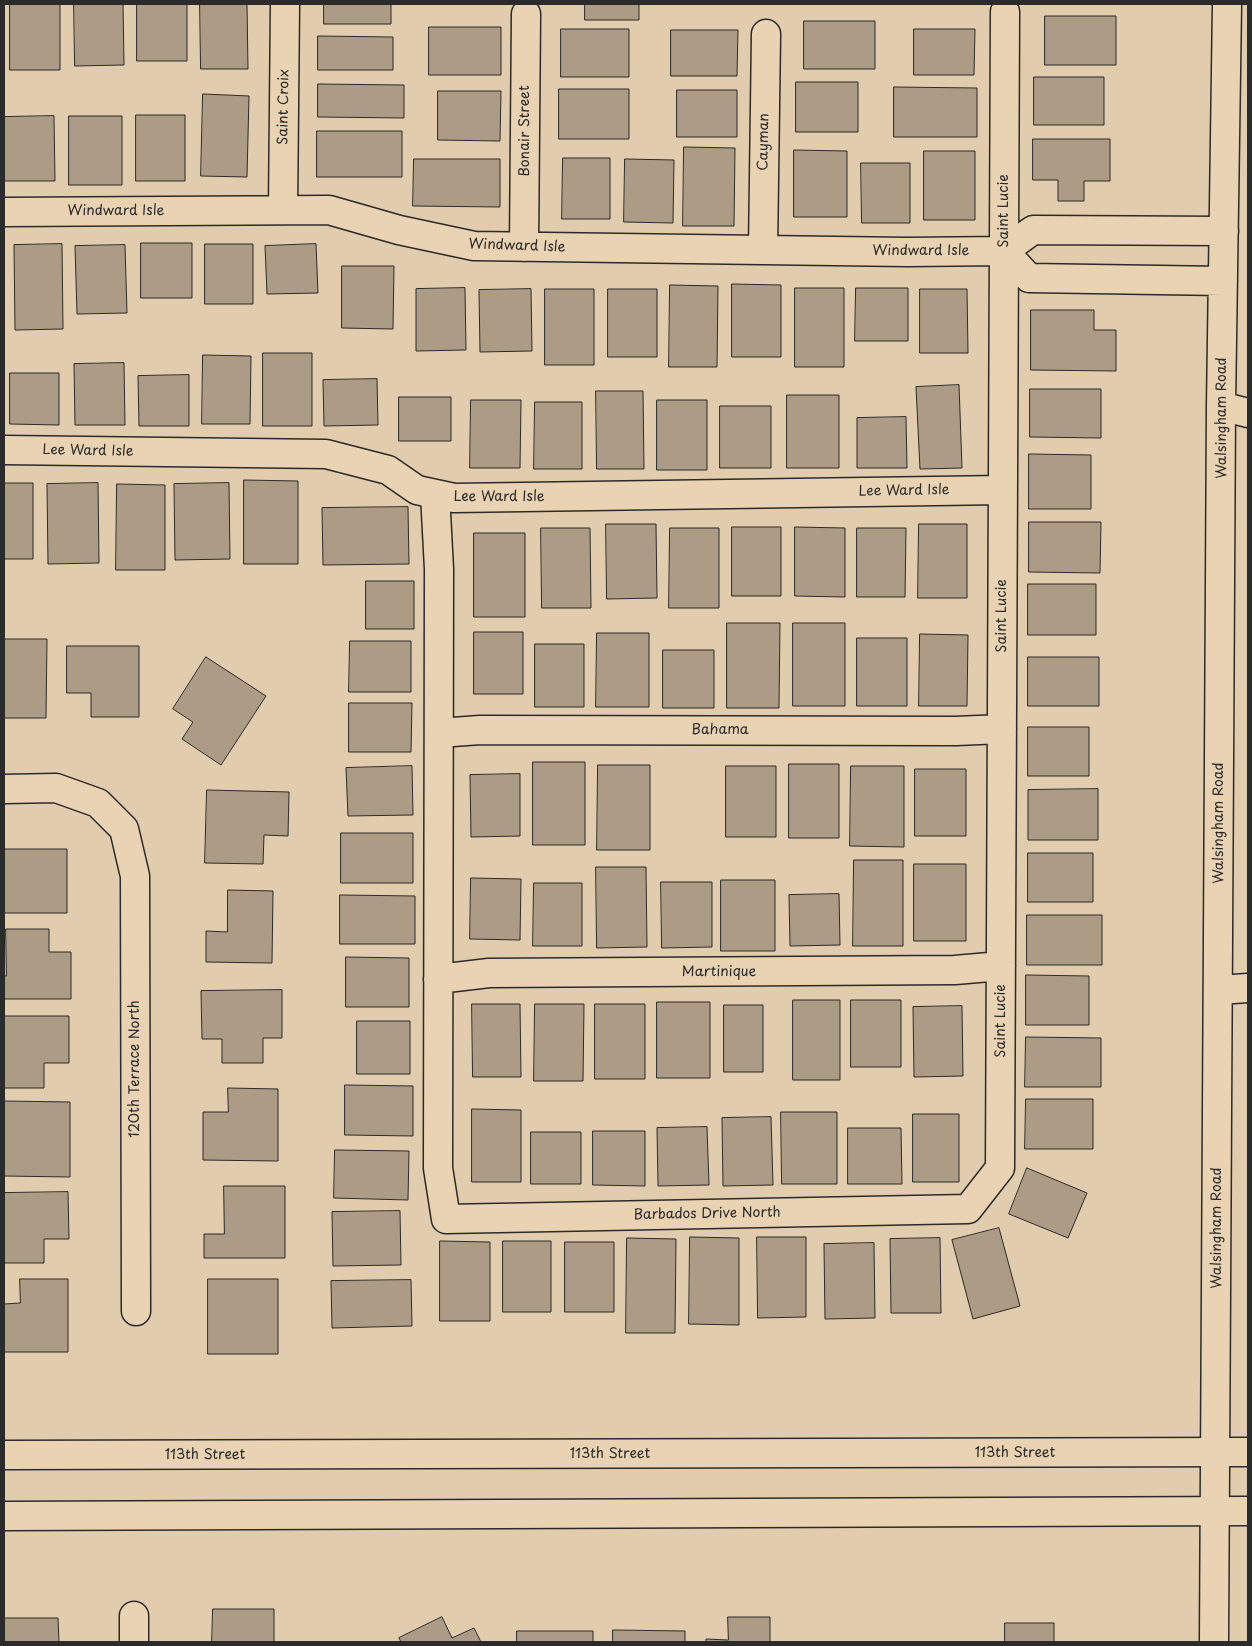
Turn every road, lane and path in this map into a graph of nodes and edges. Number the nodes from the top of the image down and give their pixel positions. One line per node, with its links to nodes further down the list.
1 (285, 4): 6 (street, Saint Croix)
2 (1227, 4): 8 (street, Walsingham Road)
3 (1005, 12): 11 (street, Saint Lucie)
4 (526, 14): 9 (street, Bonair Street)
5 (766, 34): 10 (street, Cayman)
6 (283, 210): 7 (street, Windward Isle); 9 (street, Windward Isle)
7 (4, 212)
8 (1224, 231): 11 (street); 12 (street, Walsingham Road)
9 (524, 247): 10 (street, Windward Isle)
10 (763, 250): 11 (street, Windward Isle)
11 (1004, 251): 12 (street); 16 (street, Saint Lucie)
12 (1223, 281): 13 (street, Walsingham Road)
13 (1222, 406): 14 (street); 24 (street, Walsingham Road)
14 (1248, 413)
15 (4, 450): 17 (street, Lee Ward Isle)
16 (1003, 490): 17 (street, Lee Ward Isle); 18 (street, Saint Lucie)
17 (435, 494): 19 (street)
18 (1002, 729): 19 (street, Bahama); 21 (street, Saint Lucie)
19 (438, 733): 22 (street)
20 (4, 789): 26 (street, 120th Terrace North)
21 (1001, 966): 22 (street, Martinique); 25 (street, Saint Lucie)
22 (438, 979): 25 (street, Barbados Drive North)
23 (1248, 988): 24 (street)
24 (1218, 990): 27 (street, Walsingham Road)
25 (968, 1209)
26 (136, 1311)
27 (1216, 1452): 28 (street, 113th Street); 29 (street, 113th Street); 30 (street, Walsingham Road)
28 (1248, 1452)
29 (4, 1455)
30 (1215, 1511): 31 (street); 32 (street); 33 (street, Walsingham Road)
31 (1248, 1511)
32 (4, 1516)
33 (1214, 1642)

